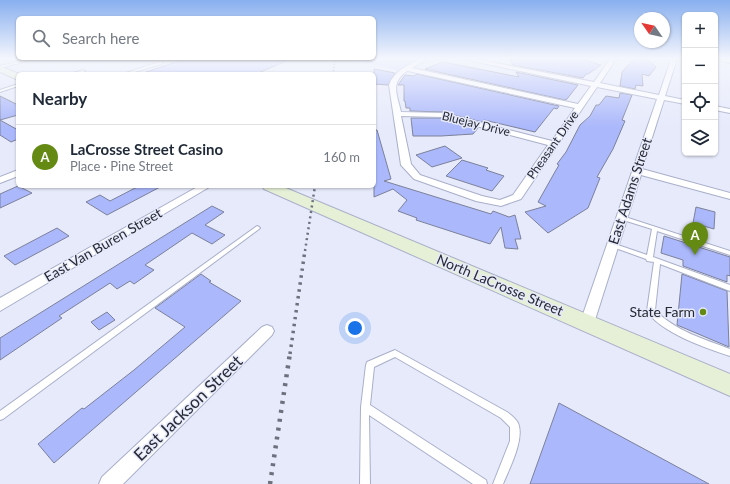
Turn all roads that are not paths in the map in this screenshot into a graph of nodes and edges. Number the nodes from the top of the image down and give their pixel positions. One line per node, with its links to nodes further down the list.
1 (393, 82): 14 (street)
2 (465, 82): 11 (street)
3 (578, 82): 6 (street)
4 (597, 82): 6 (street, Pheasant Drive)
5 (666, 82): 9 (street, East Adams Street)
6 (595, 85): 9 (street); 11 (street, Pheasant Drive)
7 (16, 87): 8 (lane)
8 (0, 91)
9 (661, 98): 10 (street); 16 (street, East Adams Street)
10 (682, 102)
11 (580, 107): 15 (street, Pheasant Drive)
12 (718, 109): 13 (street)
13 (730, 111)
14 (398, 114): 15 (street, Bluejay Drive); 15 (street, Pheasant Drive)
15 (553, 144)
16 (637, 171): 21 (street); 22 (street, East Adams Street)
17 (16, 174): 18 (street)
18 (0, 180)
19 (203, 188): 30 (street, East Van Buren Street)
20 (274, 188): 31 (main road, North LaCrosse Street)
21 (730, 196)
22 (622, 218): 24 (lane); 25 (street, East Adams Street)
23 (258, 228): 36 (lane)
24 (656, 228): 26 (lane); 27 (lane)
25 (612, 245): 27 (lane); 31 (street, East Adams Street)
26 (730, 253)
27 (649, 259): 28 (lane)
28 (657, 261): 29 (lane); 33 (lane)
29 (730, 288)
30 (0, 305)
31 (587, 323): 34 (main road, North LaCrosse Street)
32 (267, 331): 37 (street, East Jackson Street)
33 (730, 353)
34 (730, 385)
35 (365, 407): 38 (lane); 39 (lane); 40 (lane)
36 (0, 416)
37 (109, 484)
38 (365, 484)
39 (482, 484)
40 (498, 484)

